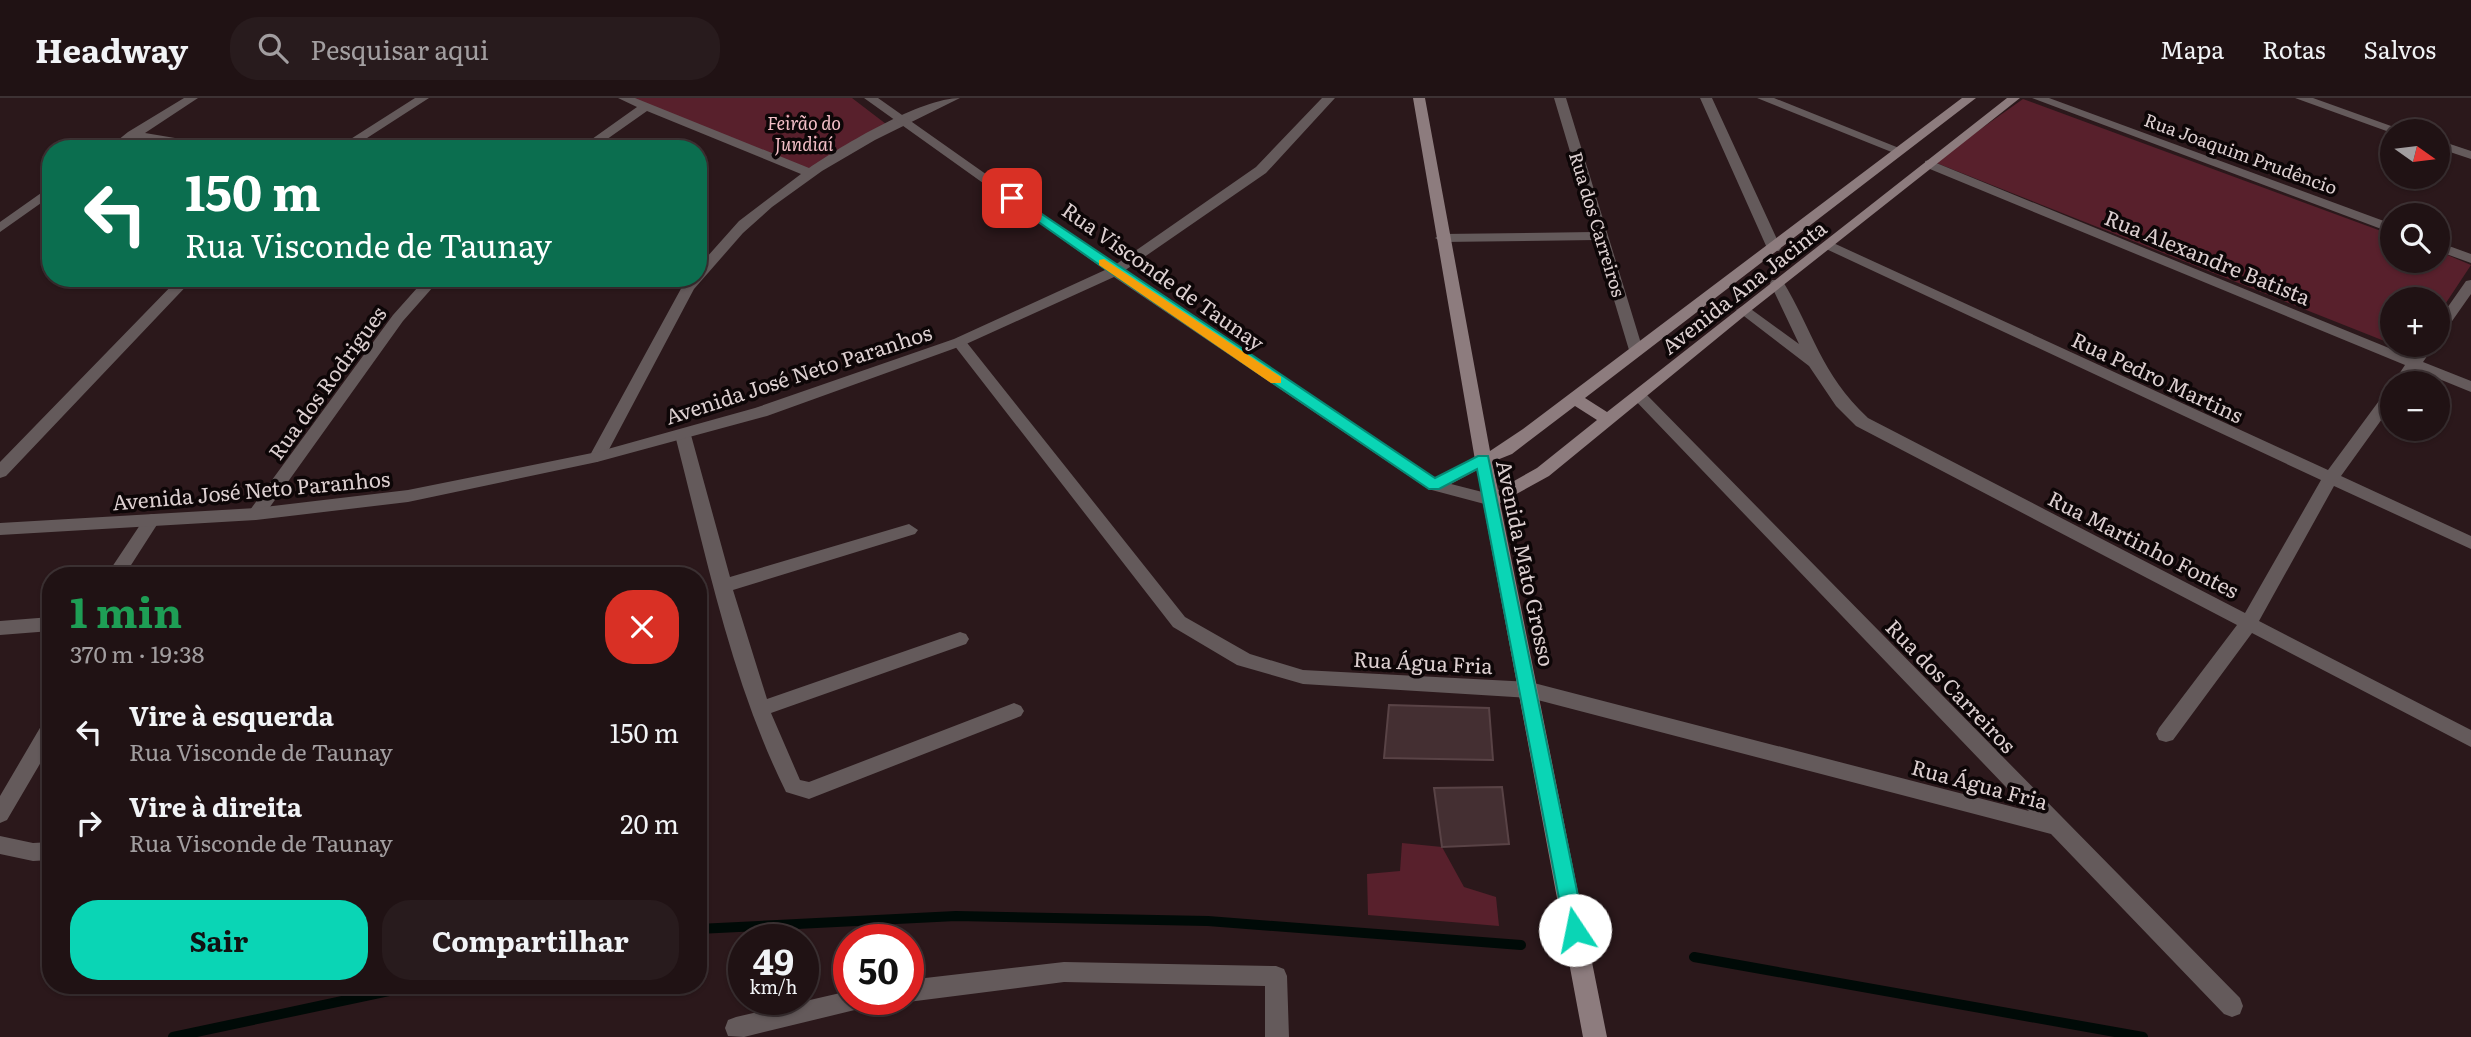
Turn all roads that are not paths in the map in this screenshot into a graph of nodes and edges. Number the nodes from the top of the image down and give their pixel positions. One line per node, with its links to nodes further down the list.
1 (192, 98): 18 (street)
2 (423, 98): 21 (street)
3 (624, 98): 15 (street)
4 (870, 98): 16 (street, Rua Visconde de Taunay)
5 (954, 98): 16 (street)
6 (1329, 98): 39 (street, Avenida José Neto Paranhos)
7 (1419, 98): 33 (main road, Avenida Mato Grosso)
8 (1560, 98): 32 (street, Rua dos Carreiros)
9 (1706, 98): 35 (street)
10 (1763, 98): 24 (street)
11 (1970, 98): 24 (main road, Avenida Ana Jacinta)
12 (2014, 98): 26 (main road, Avenida Ana Jacinta)
13 (2038, 98): 30 (street, Rua Joaquim Prudêncio)
14 (2301, 98): 17 (street)
15 (645, 107): 22 (street); 27 (street)
16 (902, 120): 27 (street); 39 (street, Rua Visconde de Taunay)
17 (2380, 125)
18 (132, 135): 19 (street); 20 (street)
19 (125, 140)
20 (162, 140)
21 (355, 140)
22 (597, 140)
23 (2450, 148): 25 (street)
24 (1898, 150): 29 (main road, Avenida Ana Jacinta)
25 (2471, 155)
26 (1929, 164): 29 (main road, Avenida Ana Jacinta); 50 (street, Rua Alexandre Batista)
27 (808, 172): 38 (street)
28 (42, 197): 31 (street)
29 (1858, 203): 34 (main road, Avenida Ana Jacinta); 35 (main road, Avenida Ana Jacinta)
30 (2380, 225)
31 (0, 228)
32 (1602, 236): 33 (street); 48 (street, Rua dos Carreiros)
33 (1442, 238): 60 (main road, Avenida Mato Grosso)
34 (1829, 245): 40 (main road, Avenida Ana Jacinta); 62 (street, Rua Pedro Martins)
35 (1774, 248): 48 (main road, Avenida Ana Jacinta)
36 (2450, 251): 37 (street)
37 (2471, 259)
38 (707, 265)
39 (1115, 271): 47 (street, Avenida José Neto Paranhos); 63 (street, Rua Visconde de Taunay)
40 (1777, 283): 45 (main road, Avenida Ana Jacinta); 51 (street, Rua Martinho Fontes)
41 (2471, 284): 46 (street)
42 (178, 287): 61 (street)
43 (426, 287): 65 (street, Rua dos Rodrigues)
44 (689, 287): 59 (street)
45 (1743, 310): 51 (street, Rua Martinho Fontes); 54 (main road, Avenida Ana Jacinta)
46 (2450, 314)
47 (959, 342): 58 (street, Avenida José Neto Paranhos); 76 (street, Rua Água Fria)
48 (1636, 350): 55 (main road, Avenida Ana Jacinta)
49 (2419, 357): 50 (street)
50 (2414, 364): 52 (street); 53 (street, Rua Alexandre Batista)
51 (1816, 365): 72 (street, Rua Martinho Fontes)
52 (2409, 371)
53 (2471, 387)
54 (1639, 396): 57 (main road, Avenida Ana Jacinta); 83 (street, Rua dos Carreiros)
55 (1573, 398): 57 (main road); 60 (main road, Avenida Ana Jacinta)
56 (2380, 410): 62 (street)
57 (1609, 420): 64 (main road, Avenida Ana Jacinta)
58 (683, 435): 59 (street, Avenida José Neto Paranhos); 71 (street)
59 (597, 457): 65 (street, Avenida José Neto Paranhos)
60 (1483, 460): 63 (street); 64 (main road, Avenida Mato Grosso)
61 (0, 472)
62 (2330, 479): 69 (street, Rua Pedro Martins); 72 (street)
63 (1434, 485): 64 (street, Rua Visconde de Taunay)
64 (1492, 500): 76 (main road, Avenida Mato Grosso)
65 (256, 514): 66 (street, Avenida José Neto Paranhos)
66 (152, 520): 67 (street, Avenida José Neto Paranhos); 70 (street)
67 (0, 528)
68 (909, 530): 71 (street)
69 (2471, 543)
70 (121, 567)
71 (723, 586): 77 (street)
72 (2249, 623): 79 (street); 80 (street, Rua Martinho Fontes)
73 (42, 625): 74 (street)
74 (0, 628)
75 (960, 639): 77 (street)
76 (1530, 690): 83 (street, Rua Água Fria); 91 (main road, Avenida Mato Grosso)
77 (760, 709): 78 (street)
78 (1014, 711)
79 (2166, 734)
80 (2471, 740)
81 (42, 742): 82 (street)
82 (0, 814)
83 (2058, 827): 88 (street, Rua dos Carreiros)
84 (0, 845): 85 (street)
85 (42, 852)
86 (924, 989): 90 (street)
87 (833, 1005): 89 (street)
88 (2232, 1006)
89 (736, 1028)
90 (1277, 1037)
91 (1595, 1037)

